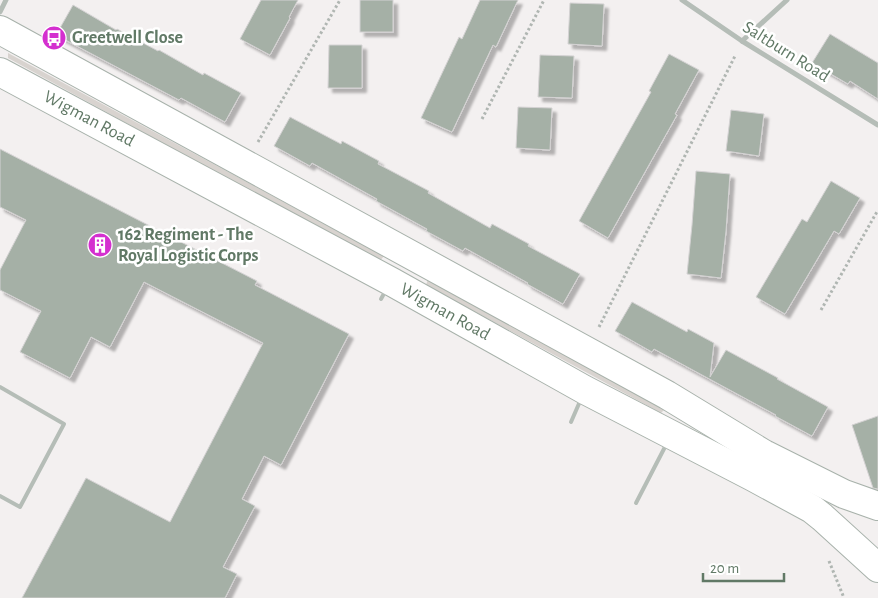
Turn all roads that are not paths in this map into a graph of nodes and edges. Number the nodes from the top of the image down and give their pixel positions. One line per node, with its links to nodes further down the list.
1 (6, 0): 4 (street)
2 (682, 0): 6 (street, Saltburn Road)
3 (787, 0): 6 (street)
4 (0, 12)
5 (0, 30): 9 (street, Wigman Road)
6 (742, 41): 8 (street, Saltburn Road)
7 (0, 72): 9 (street, Wigman Road)
8 (878, 125)
9 (395, 273): 11 (street, Wigman Road); 12 (street, Wigman Road)
10 (0, 387): 14 (lane)
11 (585, 390): 12 (street, Wigman Road); 13 (lane)
12 (679, 421): 15 (lane); 16 (street, Wigman Road); 17 (street, Wigman Road)
13 (571, 422)
14 (0, 496)
15 (636, 503)
16 (878, 506)
17 (878, 568)

